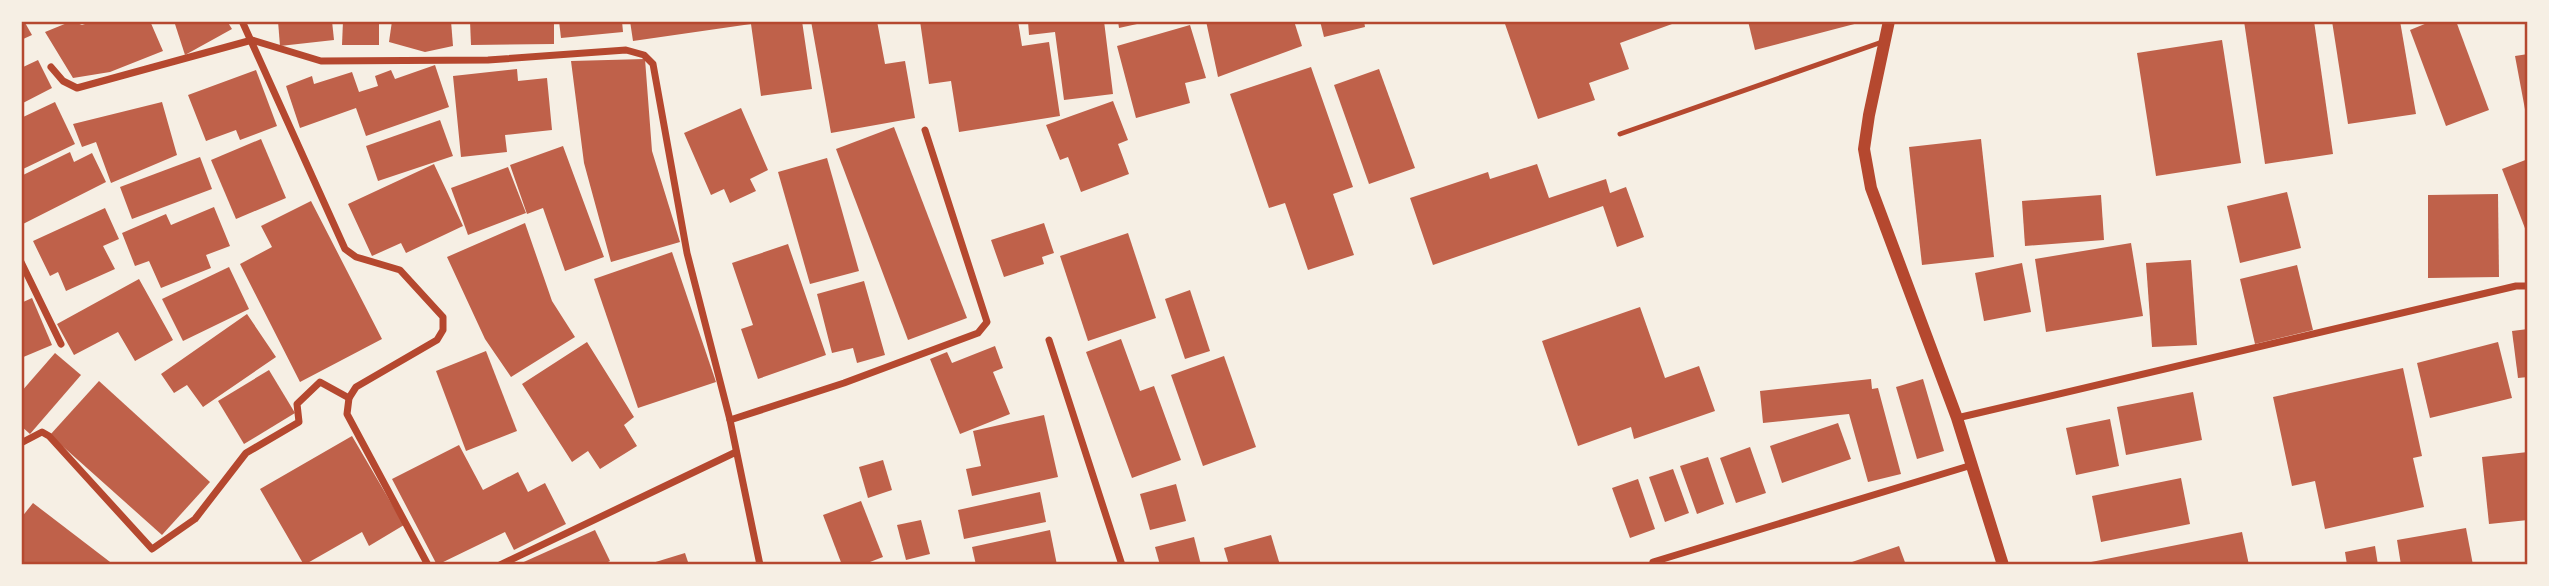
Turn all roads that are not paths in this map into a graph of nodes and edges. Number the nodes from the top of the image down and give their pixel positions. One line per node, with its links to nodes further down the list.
1 (242, 21): 3 (street)
2 (1889, 21): 4 (street)
3 (252, 40): 5 (street); 12 (street); 14 (street)
4 (1885, 41): 7 (lane); 13 (street)
5 (51, 67)
6 (925, 130): 14 (street)
7 (1620, 134)
8 (21, 262): 11 (street)
9 (2528, 286): 13 (street)
10 (1049, 340): 22 (street)
11 (61, 344)
12 (349, 398): 15 (street); 19 (street)
13 (1957, 418): 17 (street)
14 (730, 420): 16 (street)
15 (21, 443)
16 (736, 452): 20 (street); 21 (street)
17 (1972, 465): 18 (street); 23 (street)
18 (1653, 562)
19 (428, 565)
20 (500, 565)
21 (760, 565)
22 (1122, 565)
23 (2003, 565)

